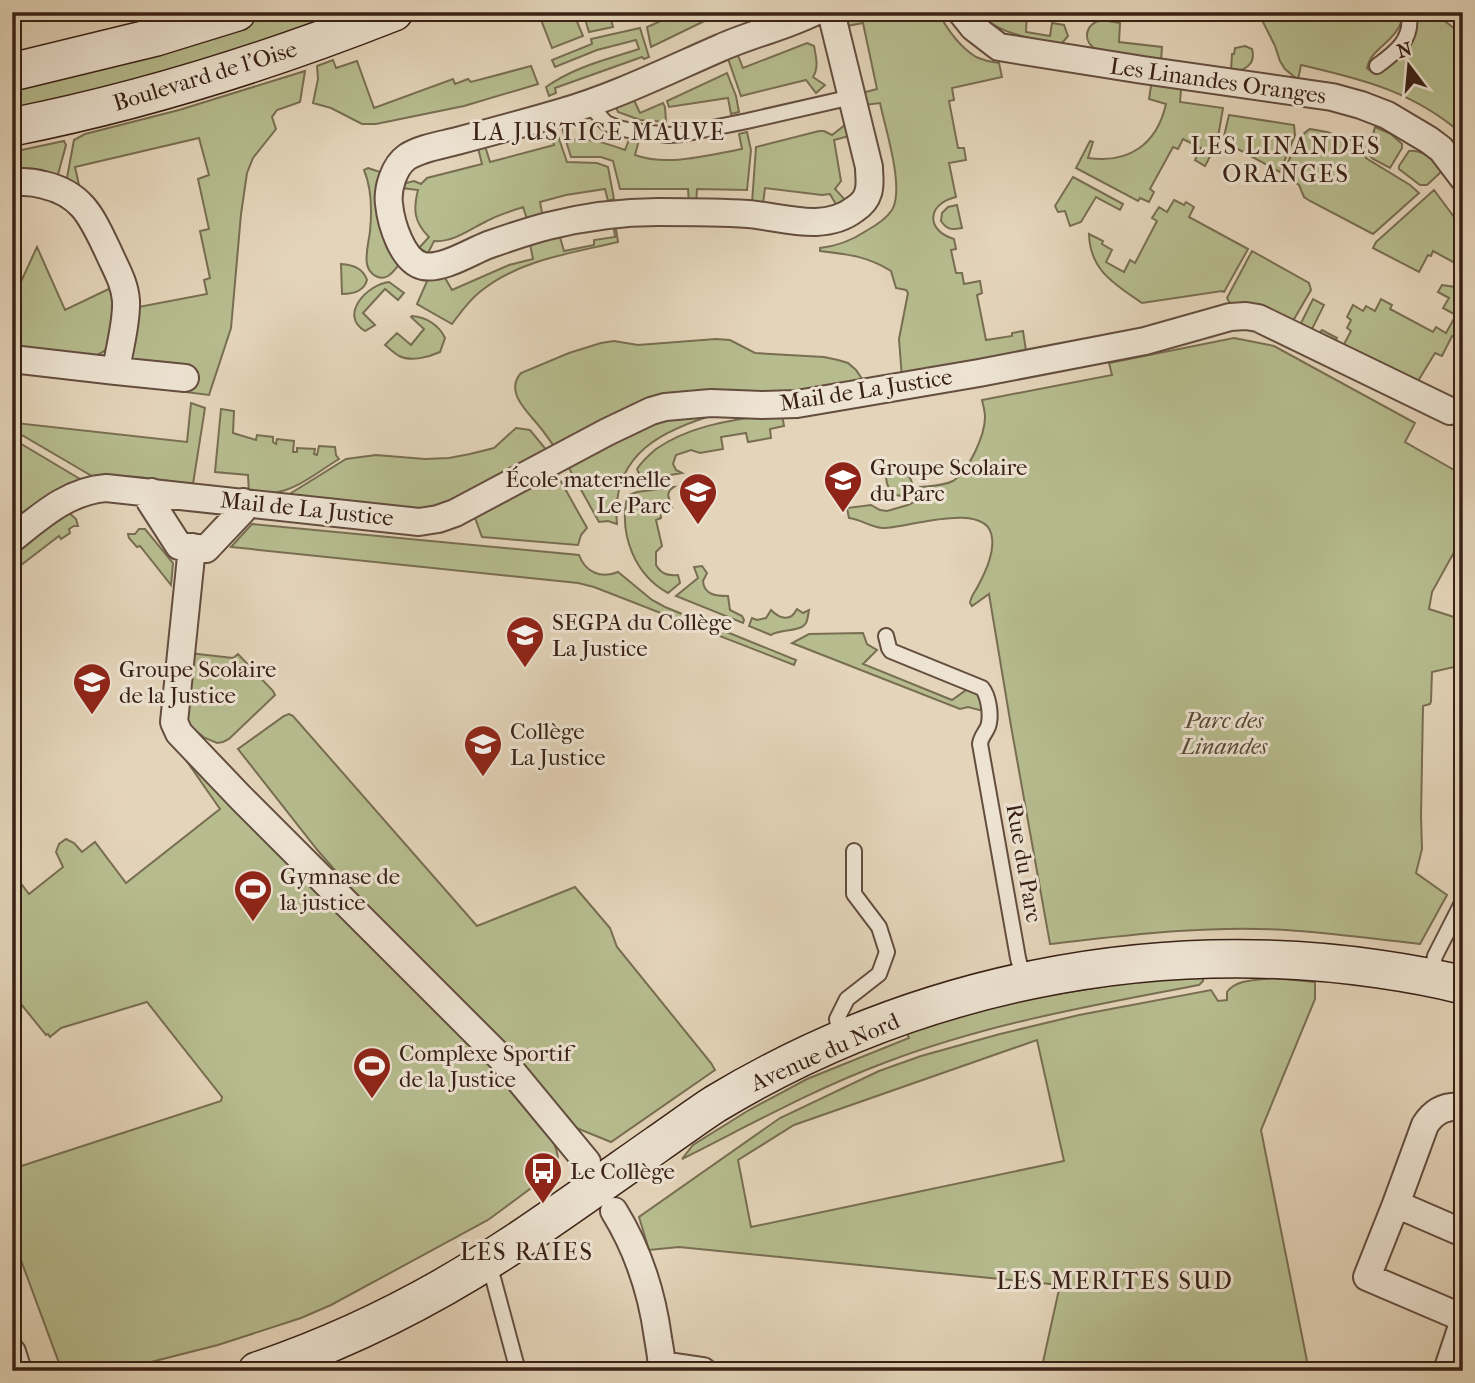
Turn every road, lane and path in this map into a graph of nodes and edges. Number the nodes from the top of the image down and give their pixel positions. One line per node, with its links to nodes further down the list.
1 (237, 12): 8 (street)
2 (394, 12): 11 (street, Boulevard de l'Oise)
3 (814, 12): 10 (street)
4 (831, 12): 9 (street)
5 (961, 12): 12 (street, Les Linandes Oranges)
6 (1408, 12): 7 (lane)
7 (1377, 66)
8 (12, 72)
9 (852, 97): 10 (lane); 10 (street)
10 (591, 103)
11 (12, 127)
12 (1463, 178)
13 (12, 183): 15 (street)
14 (12, 359): 15 (street)
15 (116, 371): 16 (street)
16 (185, 378)
17 (1450, 411): 19 (street, Mail de La Justice)
18 (151, 492): 19 (street, Mail de La Justice); 20 (street, Mail de La Justice); 21 (street)
19 (243, 502): 21 (street)
20 (12, 539)
21 (192, 547): 29 (street)
22 (886, 636): 25 (lane, Rue du Parc)
23 (853, 851): 27 (lane)
24 (1463, 901): 26 (lane)
25 (1024, 981): 26 (street, Avenue du Nord); 27 (street, Avenue du Nord)
26 (1447, 981)
27 (841, 1040): 33 (street, Avenue du Nord)
28 (1463, 1107): 30 (street)
29 (587, 1162)
30 (1396, 1204): 32 (street); 34 (street)
31 (618, 1218): 36 (street)
32 (1463, 1233)
33 (484, 1263): 38 (street, Avenue du Nord); 39 (lane)
34 (1463, 1320): 41 (street)
35 (12, 1352): 37 (street)
36 (662, 1368): 40 (street)
37 (18, 1371)
38 (257, 1371)
39 (518, 1371)
40 (703, 1371)
41 (1447, 1371)

